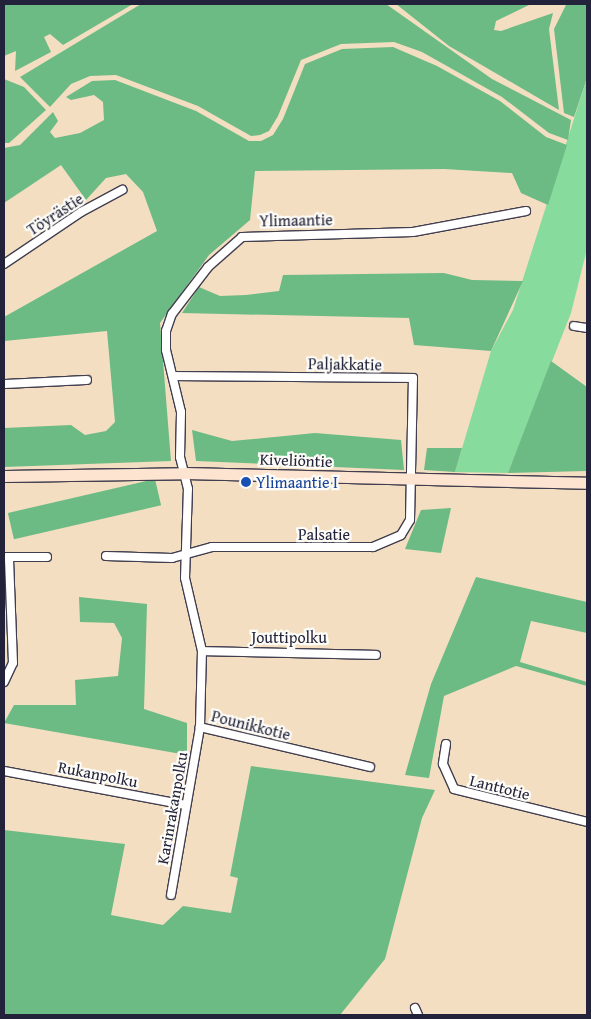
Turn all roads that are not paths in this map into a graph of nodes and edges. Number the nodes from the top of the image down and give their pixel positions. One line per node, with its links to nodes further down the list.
1 (122, 190): 3 (street, Töyrästie)
2 (526, 211): 6 (street, Ylimaantie)
3 (4, 264)
4 (574, 326): 5 (street)
5 (587, 328)
6 (174, 376): 9 (street, Ylimaantie); 11 (street, Paljakkatie)
7 (87, 380): 8 (street)
8 (4, 384)
9 (185, 473): 10 (street, Kiveliöntie); 11 (street, Kiveliöntie); 13 (street, Pounikkotie)
10 (4, 476)
11 (412, 481): 12 (street, Kiveliöntie); 13 (street, Palsatie)
12 (587, 483)
13 (189, 553): 14 (street, Palsatie); 17 (street, Pounikkotie)
14 (106, 556)
15 (6, 557): 16 (street); 19 (street)
16 (47, 557)
17 (202, 651): 18 (street, Jouttipolku); 20 (street, Pounikkotie)
18 (376, 655)
19 (4, 682)
20 (200, 727): 22 (street, Pounikkotie); 24 (street, Karinrakanpolku)
21 (446, 744): 25 (street, Lanttotie)
22 (370, 768)
23 (4, 771): 24 (street, Rukanpolku)
24 (186, 805): 26 (street, Karinrakanpolku)
25 (587, 822)
26 (171, 895)

